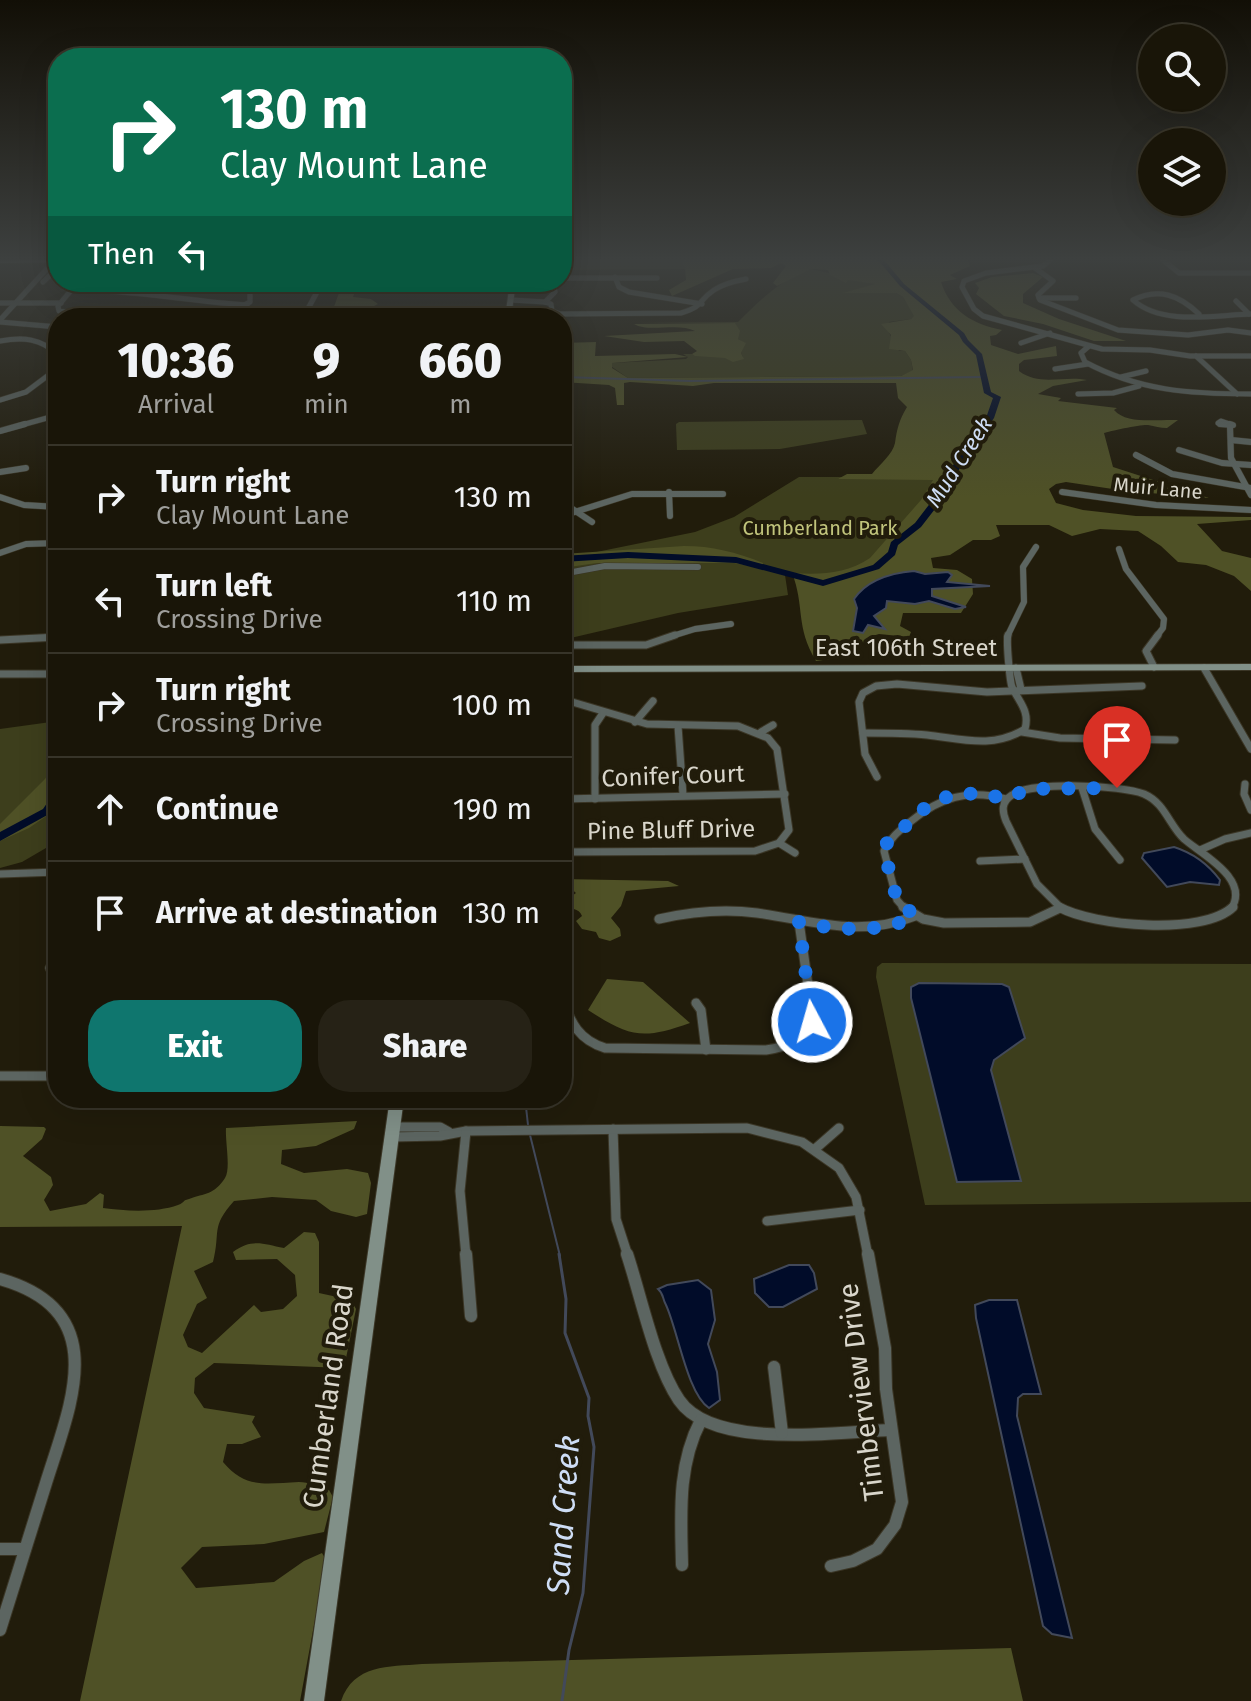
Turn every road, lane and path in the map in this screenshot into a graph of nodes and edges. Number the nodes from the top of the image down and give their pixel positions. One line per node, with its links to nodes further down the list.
1 (1032, 339): 4 (street)
2 (1070, 339): 6 (street)
3 (0, 341): 5 (street)
4 (1021, 343)
5 (48, 344)
6 (1089, 346): 7 (street); 9 (street)
7 (1196, 356): 8 (street); 16 (street)
8 (1251, 356)
9 (1089, 364): 10 (street); 13 (street)
10 (1055, 369)
11 (1146, 371): 13 (street)
12 (48, 376): 18 (street)
13 (1120, 378): 14 (street)
14 (1140, 386): 15 (street); 16 (street)
15 (1078, 394)
16 (1237, 394): 17 (street)
17 (1251, 394)
18 (0, 400)
19 (48, 418): 21 (street)
20 (1230, 426): 22 (street)
21 (0, 431)
22 (1231, 440): 23 (street); 26 (street)
23 (1251, 442)
24 (1179, 450): 26 (street)
25 (1136, 455): 30 (street)
26 (1234, 465): 27 (street); 30 (street)
27 (1251, 465)
28 (26, 468): 29 (street)
29 (0, 472)
30 (1248, 488): 34 (street)
31 (669, 492): 33 (street); 39 (street); 41 (street)
32 (1062, 492): 38 (street, Muir Lane)
33 (723, 494)
34 (1251, 495)
35 (0, 497): 36 (street)
36 (48, 506)
37 (572, 508): 39 (street)
38 (1251, 510)
39 (578, 511): 40 (street); 42 (street)
40 (572, 513)
41 (670, 516)
42 (592, 522)
43 (48, 543): 46 (street)
44 (1036, 547): 55 (street)
45 (1119, 549): 53 (street)
46 (0, 553)
47 (698, 567): 48 (street)
48 (572, 572)
49 (731, 624): 52 (street)
50 (48, 638): 51 (street)
51 (0, 640)
52 (572, 645)
53 (1154, 667): 55 (main road, East 106th Street); 56 (main road, East 106th Street)
54 (1251, 667): 56 (main road, East 106th Street)
55 (1013, 668): 57 (main road, East 106th Street); 61 (street)
56 (1204, 668): 72 (street)
57 (572, 669)
58 (0, 674): 59 (street)
59 (48, 674)
60 (1142, 686): 61 (street)
61 (1017, 692): 69 (street); 70 (street)
62 (653, 701): 65 (street)
63 (572, 702): 64 (street)
64 (603, 713): 65 (street); 79 (street)
65 (635, 722): 67 (street)
66 (773, 725): 68 (street)
67 (678, 726): 68 (street); 77 (street)
68 (761, 732): 76 (street, Pine Bluff Drive)
69 (1022, 732): 70 (street); 71 (street)
70 (863, 733): 73 (street)
71 (1175, 740)
72 (1251, 749)
73 (877, 777)
74 (1245, 784): 81 (street)
75 (1082, 788): 80 (street); 84 (street); 88 (street)
76 (785, 794): 77 (street, Conifer Court); 83 (street, Pine Bluff Drive)
77 (683, 795): 79 (street, Conifer Court)
78 (572, 799): 79 (street, Conifer Court)
79 (595, 799)
80 (1006, 799): 87 (street); 93 (street)
81 (1251, 810)
82 (1251, 833): 84 (street)
83 (779, 843): 85 (street, Pine Bluff Drive); 86 (street, Pine Bluff Drive)
84 (1200, 850): 92 (street)
85 (572, 852)
86 (795, 853)
87 (1025, 859): 89 (street); 92 (street)
88 (1120, 860)
89 (980, 861)
90 (48, 872): 91 (street)
91 (0, 874)
92 (1060, 908): 93 (street)
93 (915, 916): 95 (street)
94 (659, 919): 95 (street)
95 (799, 922): 98 (street)
96 (696, 1003): 98 (street)
97 (572, 1026): 98 (street)
98 (706, 1050)
99 (0, 1076): 100 (street)
100 (48, 1076)
101 (396, 1108): 105 (main road, Cumberland Road)
102 (839, 1128): 106 (street)
103 (613, 1129): 104 (street); 106 (street); 112 (street)
104 (466, 1131): 105 (street); 110 (street)
105 (393, 1132): 120 (main road, Cumberland Road)
106 (815, 1149): 107 (street, Timberview Drive)
107 (860, 1210): 108 (street); 113 (street, Timberview Drive)
108 (767, 1221)
109 (0, 1279): 116 (street)
110 (471, 1316)
111 (774, 1367): 114 (street)
112 (701, 1420): 114 (street); 117 (street)
113 (891, 1430): 114 (street); 118 (street, Timberview Drive)
114 (782, 1433)
115 (0, 1549): 116 (street)
116 (25, 1549): 119 (street)
117 (682, 1565)
118 (831, 1566)
119 (0, 1630)
120 (314, 1701)

